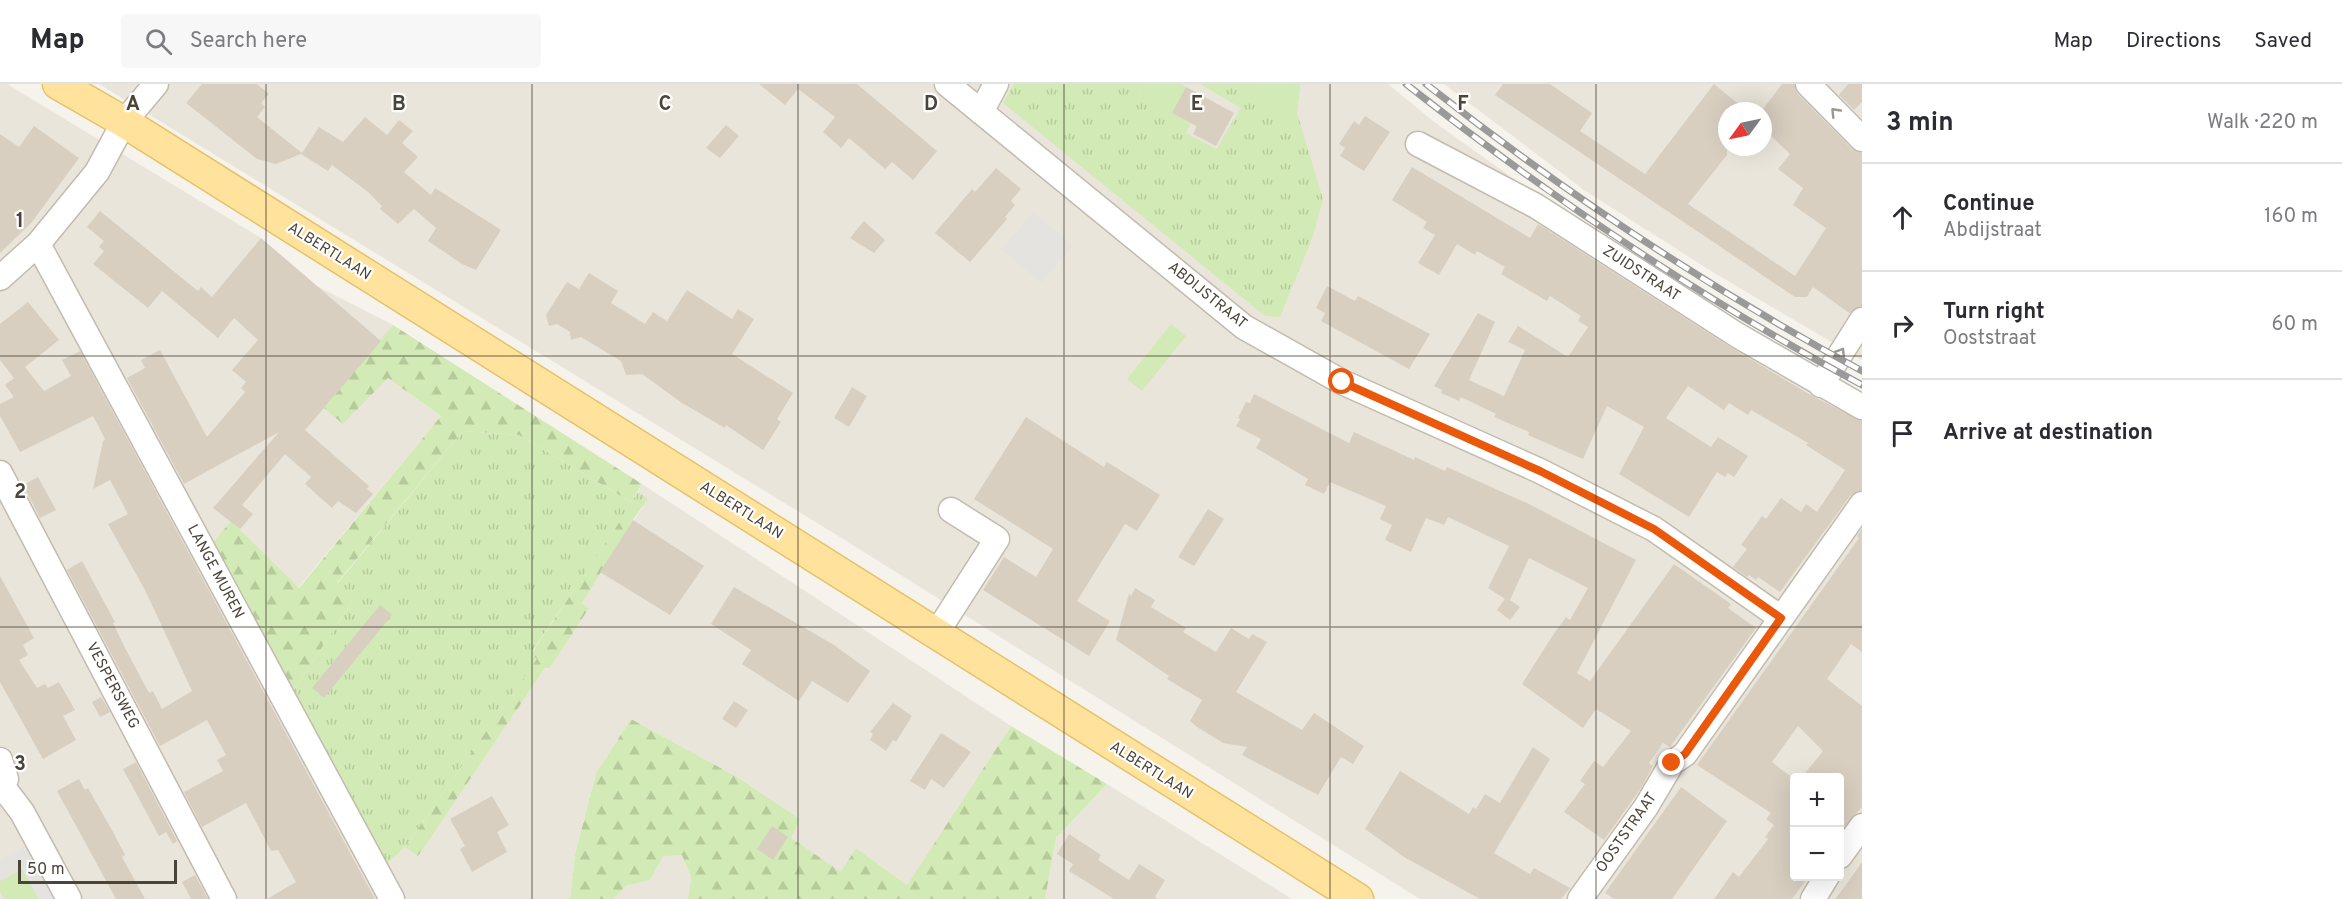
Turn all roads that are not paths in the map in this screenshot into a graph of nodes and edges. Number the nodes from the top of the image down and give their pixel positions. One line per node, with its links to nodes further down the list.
1 (58, 84): 7 (main road, ALBERTLAAN)
2 (156, 84): 7 (street)
3 (947, 84): 6 (street, ABDIJSTRAAT)
4 (996, 84): 6 (street)
5 (1808, 84): 8 (street, one-way to 5)
6 (981, 112): 18 (street, ABDIJSTRAAT)
7 (124, 122): 10 (street); 19 (main road, ALBERTLAAN)
8 (1862, 139)
9 (1418, 144): 13 (street, ZUIDSTRAAT)
10 (38, 244): 11 (street); 27 (street, LANGE MUREN)
11 (0, 278)
12 (1862, 320): 13 (street, one-way to 12)
13 (1821, 385): 14 (street, ZUIDSTRAAT)
14 (1862, 407)
15 (0, 473): 26 (street, VESPERSWEG)
16 (1862, 504): 18 (street, OOSTSTRAAT)
17 (951, 510): 19 (street)
18 (1781, 618): 29 (street, OOSTSTRAAT)
19 (936, 634): 28 (main road, ALBERTLAAN)
20 (0, 760): 21 (street)
21 (1, 789): 25 (street)
22 (1862, 826): 23 (street)
23 (1844, 849)
24 (1824, 881): 30 (street)
25 (69, 899)
26 (224, 899)
27 (392, 899)
28 (1358, 899)
29 (1580, 899)
30 (1813, 899)

